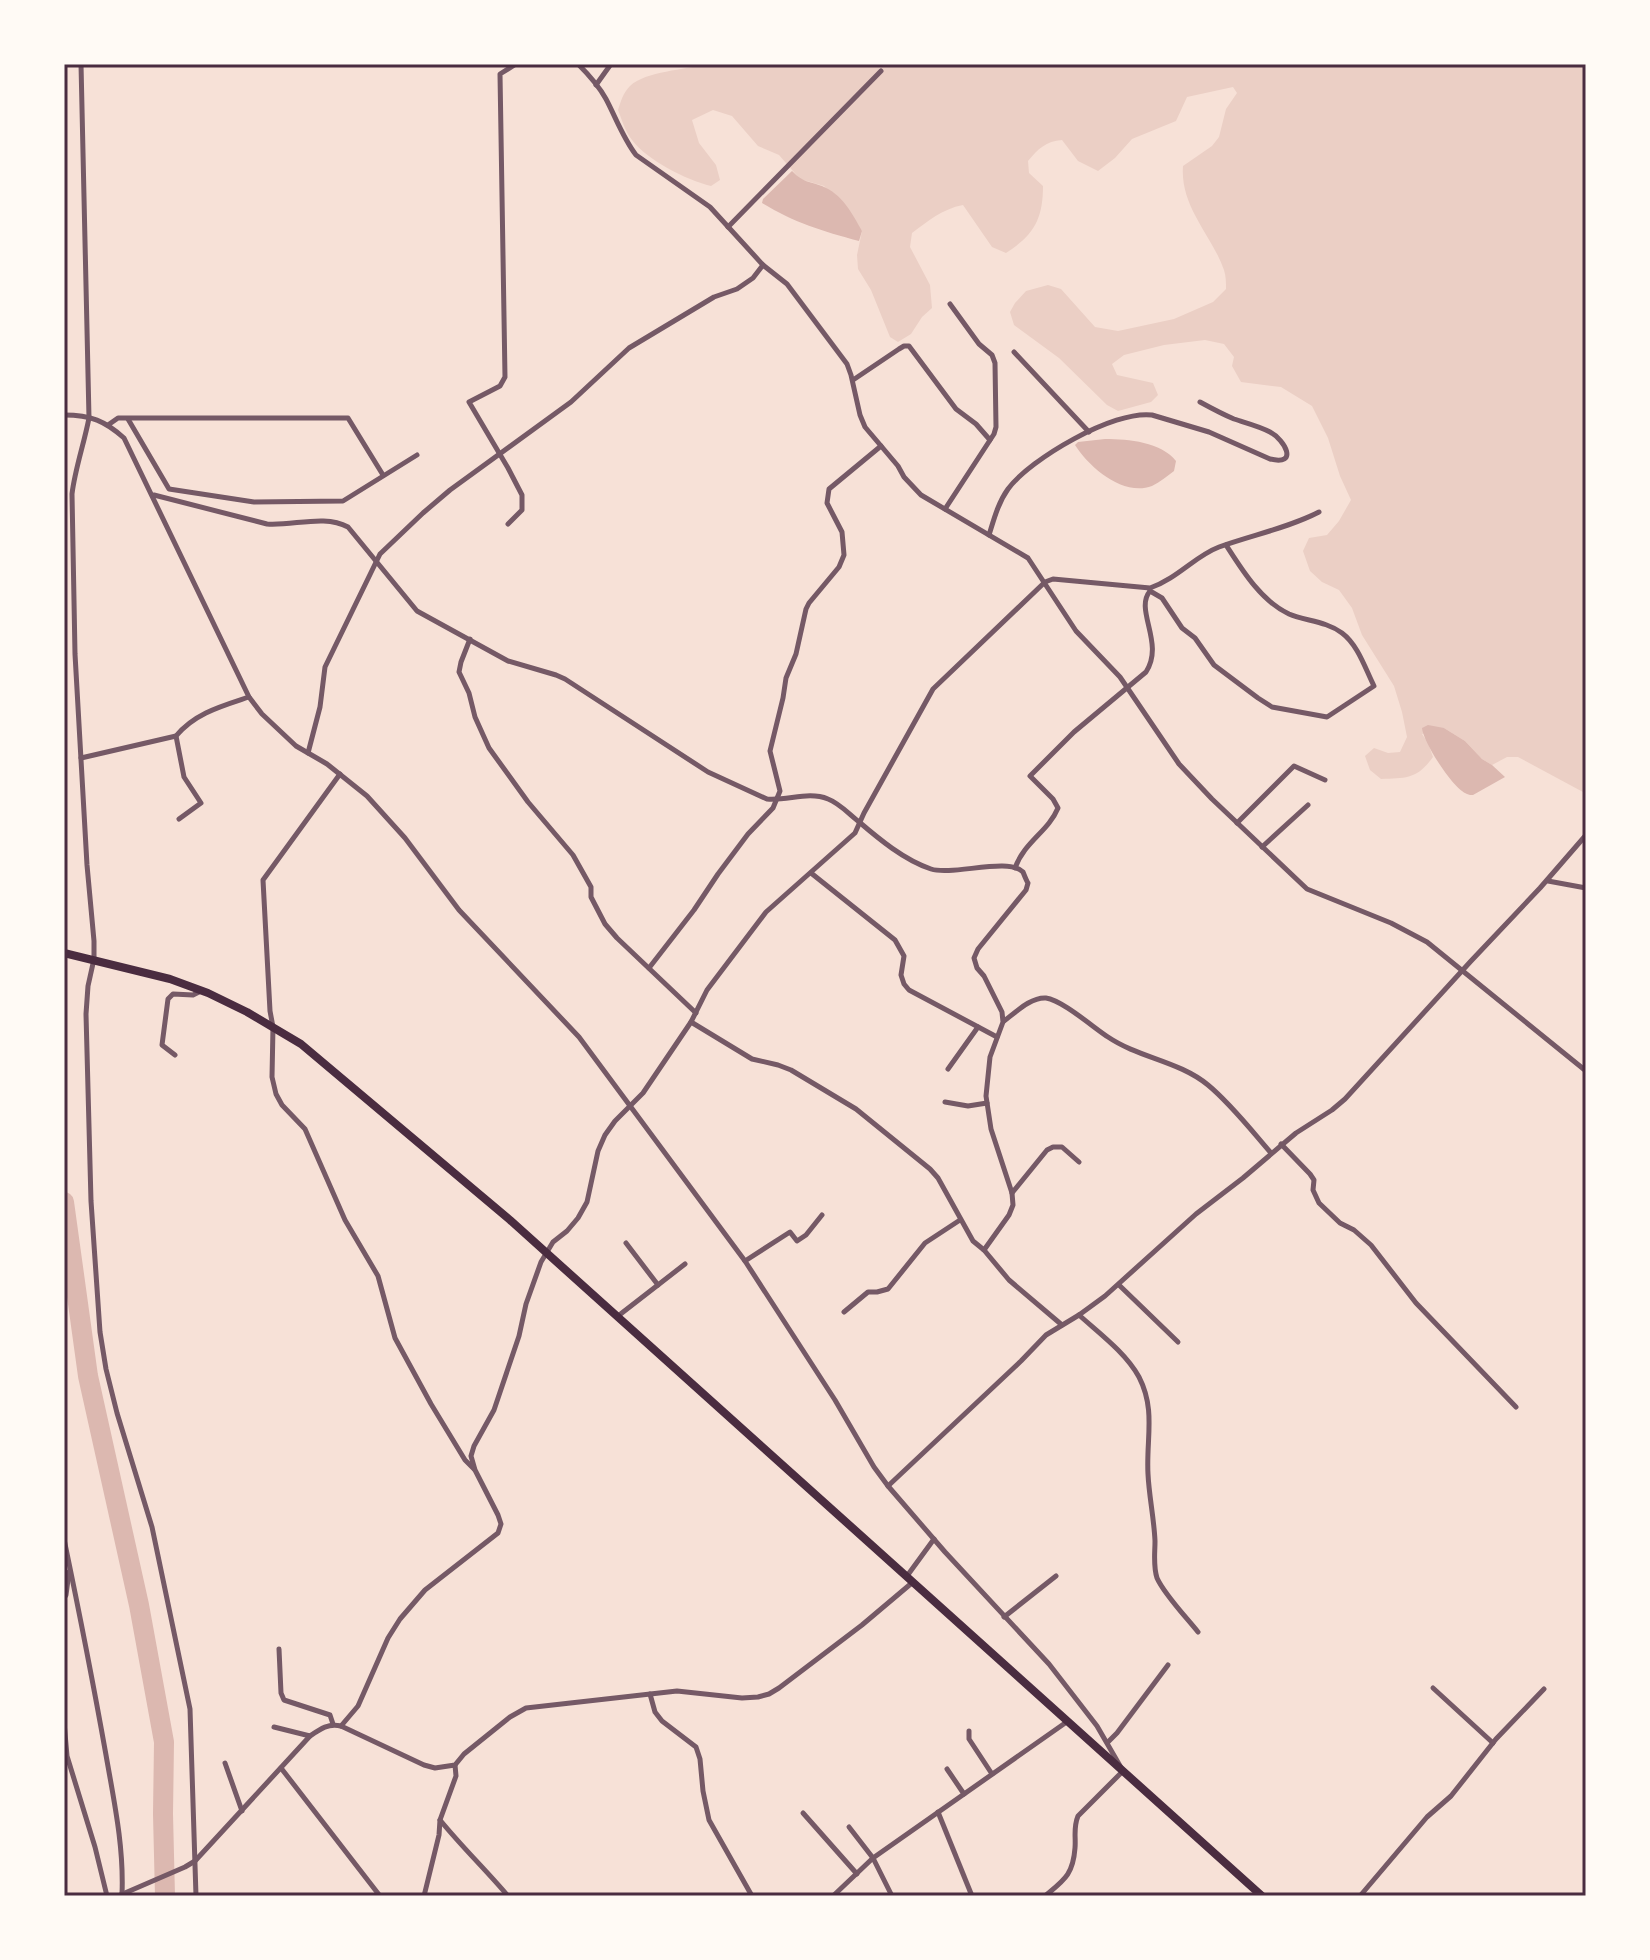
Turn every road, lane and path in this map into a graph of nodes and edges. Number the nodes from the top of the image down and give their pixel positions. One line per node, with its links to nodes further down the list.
1 (81, 64): 14 (street)
2 (516, 64): 21 (street)
3 (578, 64): 6 (street)
4 (611, 64): 6 (street)
5 (881, 71): 7 (street)
6 (596, 85): 7 (street)
7 (728, 227): 8 (street)
8 (763, 265): 11 (street); 21 (street)
9 (950, 304): 18 (street)
10 (1014, 352): 17 (street)
11 (852, 381): 18 (street); 19 (street)
12 (1200, 402): 17 (street)
13 (64, 415): 14 (street)
14 (89, 418): 16 (street); 37 (street)
15 (128, 419): 16 (street); 22 (street); 22 (street)
16 (108, 425): 23 (street)
17 (1089, 432): 27 (street)
18 (990, 440): 24 (street)
19 (881, 446): 24 (street); 40 (street)
20 (417, 455): 22 (street)
21 (501, 455): 26 (street); 29 (street)
22 (383, 475)
23 (153, 495): 29 (street); 34 (street)
24 (945, 509): 27 (street)
25 (1319, 512): 28 (street)
26 (508, 524)
27 (989, 535): 30 (street)
28 (1226, 545): 31 (street); 31 (street)
29 (376, 562): 32 (street); 36 (street)
30 (1045, 582): 31 (street); 33 (street); 43 (street)
31 (1150, 590): 33 (street)
32 (470, 639): 40 (street); 53 (street)
33 (1128, 687): 44 (street); 47 (street)
34 (249, 697): 35 (street); 36 (street)
35 (176, 736): 37 (street); 42 (street)
36 (308, 753): 38 (street)
37 (81, 758): 52 (street)
38 (340, 774): 59 (street); 67 (street)
39 (1325, 780): 44 (street)
40 (777, 800): 43 (street); 53 (street)
41 (1308, 805): 46 (street)
42 (179, 819)
43 (860, 823): 47 (street); 48 (street)
44 (1237, 823): 46 (street)
45 (1586, 835): 49 (street)
46 (1262, 847): 54 (street)
47 (1015, 868): 58 (street)
48 (811, 873): 56 (street); 60 (street)
49 (1547, 881): 50 (street); 54 (street)
50 (1586, 888)
51 (64, 953): 52 (highway)
52 (91, 959): 55 (highway); 124 (street)
53 (649, 968): 56 (street)
54 (1462, 971): 64 (street); 68 (street)
55 (201, 991): 59 (highway); 62 (street)
56 (696, 1013): 57 (street)
57 (691, 1022): 67 (street); 73 (street)
58 (1003, 1022): 61 (street); 69 (street)
59 (273, 1027): 76 (highway); 87 (street)
60 (978, 1027): 61 (street); 63 (street)
61 (997, 1037): 66 (street)
62 (175, 1055)
63 (948, 1069)
64 (1586, 1071)
65 (945, 1102): 66 (street)
66 (987, 1103): 71 (street)
67 (632, 1106): 76 (street); 77 (street)
68 (1281, 1144): 69 (street); 86 (street)
69 (1271, 1153): 80 (street)
70 (1079, 1162): 71 (street)
71 (1012, 1193): 75 (street)
72 (822, 1215): 77 (street)
73 (960, 1220): 75 (street); 81 (street)
74 (626, 1243): 79 (street)
75 (984, 1250): 84 (street)
76 (546, 1252): 83 (highway); 87 (street)
77 (745, 1261): 88 (street)
78 (685, 1264): 79 (street)
79 (658, 1285): 83 (street)
80 (1119, 1285): 82 (street); 85 (street)
81 (844, 1312)
82 (1079, 1315): 84 (street); 96 (street)
83 (617, 1316): 93 (highway)
84 (1062, 1325): 88 (street)
85 (1178, 1342)
86 (1516, 1407)
87 (475, 1470): 105 (street)
88 (888, 1486): 89 (street)
89 (934, 1539): 93 (street); 95 (street)
90 (64, 1541): 91 (street)
91 (70, 1569): 94 (street); 126 (street)
92 (1056, 1576): 95 (street)
93 (910, 1579): 101 (street); 102 (highway)
94 (64, 1598)
95 (1004, 1617): 109 (street)
96 (1198, 1632)
97 (279, 1649): 104 (street)
98 (1168, 1665): 109 (street)
99 (1433, 1688): 110 (street)
100 (1544, 1689): 110 (street)
101 (650, 1694): 112 (street); 132 (street)
102 (1068, 1721): 115 (highway); 116 (street)
103 (64, 1722): 127 (street)
104 (333, 1724): 105 (street); 108 (street)
105 (341, 1726): 112 (street)
106 (274, 1727): 108 (street)
107 (969, 1731): 116 (street)
108 (310, 1736): 113 (street)
109 (1108, 1742): 115 (street)
110 (1493, 1743): 138 (street)
111 (225, 1763): 118 (street)
112 (455, 1765): 121 (street)
113 (281, 1768): 118 (street); 129 (street)
114 (947, 1769): 117 (street)
115 (1123, 1771): 136 (street); 137 (highway)
116 (992, 1774): 117 (street)
117 (964, 1794): 119 (street)
118 (242, 1811): 124 (street)
119 (938, 1812): 123 (street); 135 (street)
120 (803, 1813): 125 (street)
121 (440, 1820): 130 (street); 131 (street)
122 (849, 1827): 123 (street)
123 (873, 1858): 125 (street); 134 (street)
124 (195, 1861): 126 (street); 128 (street)
125 (857, 1874): 133 (street)
126 (122, 1894)
127 (107, 1896)
128 (196, 1896)
129 (380, 1896)
130 (424, 1896)
131 (508, 1896)
132 (752, 1896)
133 (833, 1896)
134 (892, 1896)
135 (972, 1896)
136 (1045, 1896)
137 (1262, 1896)
138 (1360, 1896)

